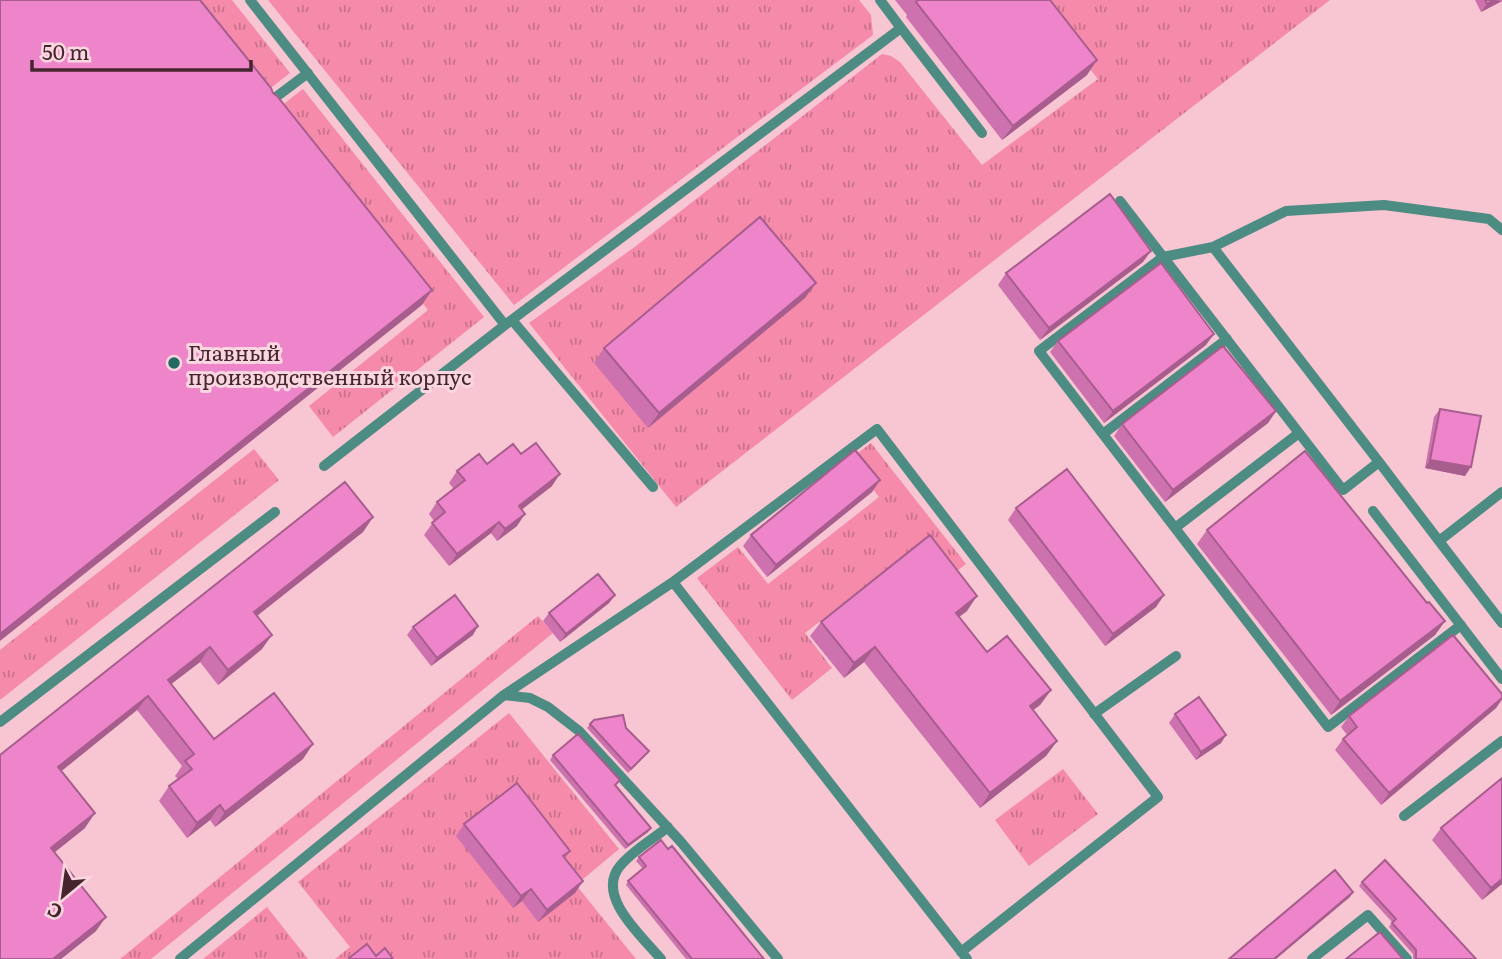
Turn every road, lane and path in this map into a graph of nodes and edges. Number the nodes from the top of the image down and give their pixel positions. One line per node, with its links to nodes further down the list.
1 (250, 0): 4 (lane)
2 (880, 0): 3 (lane)
3 (901, 28): 6 (lane); 11 (lane)
4 (308, 73): 5 (lane); 11 (lane)
5 (268, 103)
6 (982, 133)
7 (1120, 201): 10 (lane)
8 (1502, 230): 9 (lane)
9 (1213, 247): 10 (lane); 15 (lane)
10 (1163, 257): 12 (lane); 14 (lane)
11 (508, 322): 16 (lane); 17 (lane)
12 (1227, 339): 13 (lane); 14 (lane)
13 (1299, 433): 15 (lane); 21 (lane)
14 (1103, 434): 21 (lane)
15 (1379, 462): 22 (lane)
16 (324, 466)
17 (653, 487)
18 (1502, 492): 22 (lane)
19 (1373, 511): 25 (lane)
20 (275, 512): 30 (lane)
21 (1175, 528): 25 (lane)
22 (1439, 541): 24 (lane)
23 (673, 582): 28 (lane); 29 (lane); 34 (lane)
24 (1502, 623)
25 (1461, 625): 27 (lane)
26 (1176, 656): 29 (lane)
27 (1502, 679)
28 (504, 695): 33 (lane); 35 (lane)
29 (1094, 714): 34 (lane)
30 (0, 722)
31 (1502, 741): 32 (lane)
32 (1404, 816)
33 (668, 827): 36 (lane); 37 (lane)
34 (964, 955)
35 (180, 959)
36 (661, 959)
37 (778, 959)
38 (1312, 959): 39 (lane)
39 (1407, 959)

